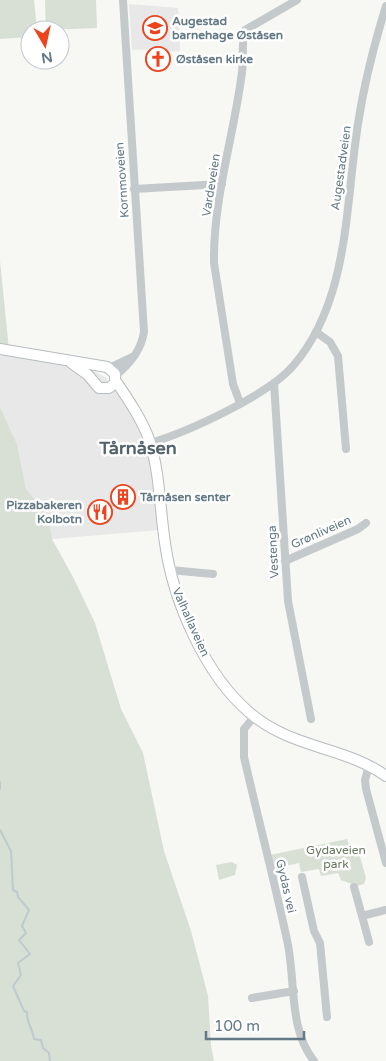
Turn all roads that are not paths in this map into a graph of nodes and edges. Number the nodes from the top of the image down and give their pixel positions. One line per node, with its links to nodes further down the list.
1 (123, 0): 5 (street, Kornmoveien)
2 (297, 0): 4 (street, Vardeveien)
3 (386, 6): 6 (street, Augestadveien)
4 (222, 184): 5 (street); 14 (street, Vardeveien)
5 (134, 189): 9 (street, Kornmoveien)
6 (316, 332): 11 (street, Augestadveien); 16 (street)
7 (0, 349): 8 (street)
8 (70, 362): 9 (street); 10 (street)
9 (110, 373): 10 (street); 12 (street); 13 (street, Valhallaveien)
10 (93, 380): 12 (street)
11 (274, 383): 14 (street, Augestadveien); 18 (street, Vestenga)
12 (106, 389): 13 (street, Valhallaveien)
13 (129, 403): 15 (street, Valhallaveien)
14 (240, 403): 15 (street, Augestadveien)
15 (150, 443): 19 (street, Valhallaveien)
16 (346, 449)
17 (366, 523): 18 (street, Grønliveien)
18 (285, 560): 22 (street, Vestenga)
19 (170, 570): 20 (street); 21 (street, Valhallaveien)
20 (213, 574)
21 (254, 716): 23 (street, Valhallaveien); 31 (street, Gydas vei)
22 (311, 719)
23 (368, 765): 24 (street, Valhallaveien); 25 (street)
24 (386, 776)
25 (386, 863)
26 (302, 877): 33 (street, Gydas vei)
27 (354, 887): 29 (street)
28 (386, 910): 29 (street)
29 (362, 916): 30 (street)
30 (369, 942)
31 (294, 991): 32 (street); 34 (street, Gydas vei)
32 (252, 998)
33 (327, 1017)
34 (314, 1061)

